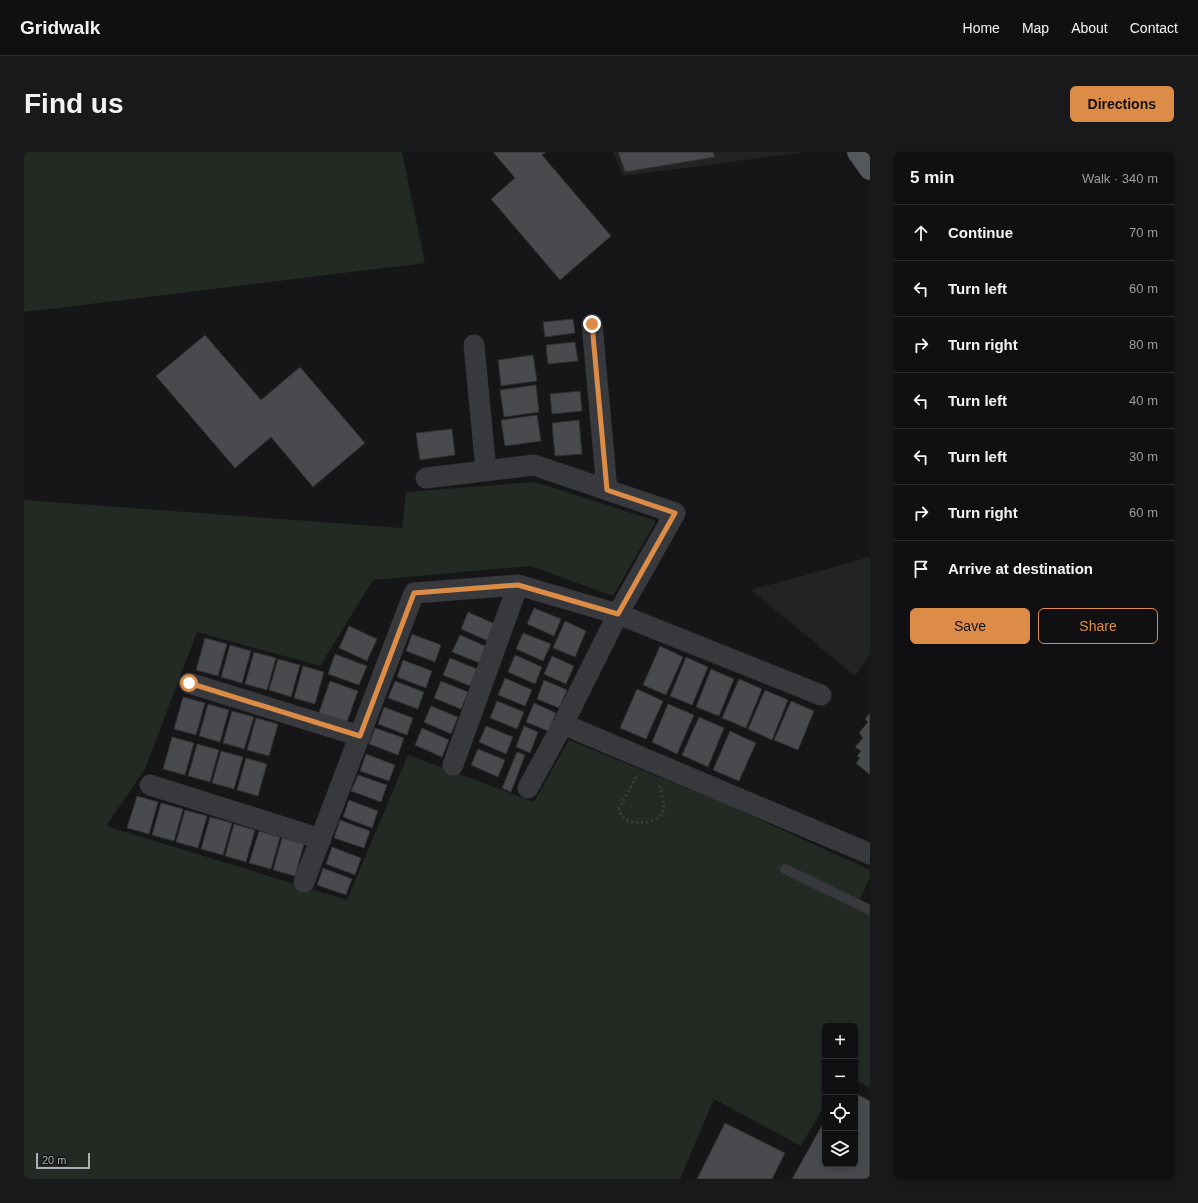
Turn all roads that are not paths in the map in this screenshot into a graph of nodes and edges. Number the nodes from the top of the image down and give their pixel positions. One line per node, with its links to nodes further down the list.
1 (858, 152): 2 (main road)
2 (870, 169)
3 (592, 324): 7 (street)
4 (474, 345): 5 (street)
5 (486, 471): 6 (street); 7 (street)
6 (426, 478)
7 (607, 490): 9 (street)
8 (518, 585): 9 (street); 13 (street); 14 (street)
9 (618, 614): 11 (street); 12 (street)
10 (189, 683): 13 (street)
11 (821, 695)
12 (563, 724): 16 (street); 18 (street)
13 (360, 736): 17 (street)
14 (453, 765)
15 (150, 785): 17 (street)
16 (528, 788)
17 (321, 839): 20 (street)
18 (870, 854)
19 (785, 869): 21 (lane)
20 (304, 882)
21 (870, 910)

